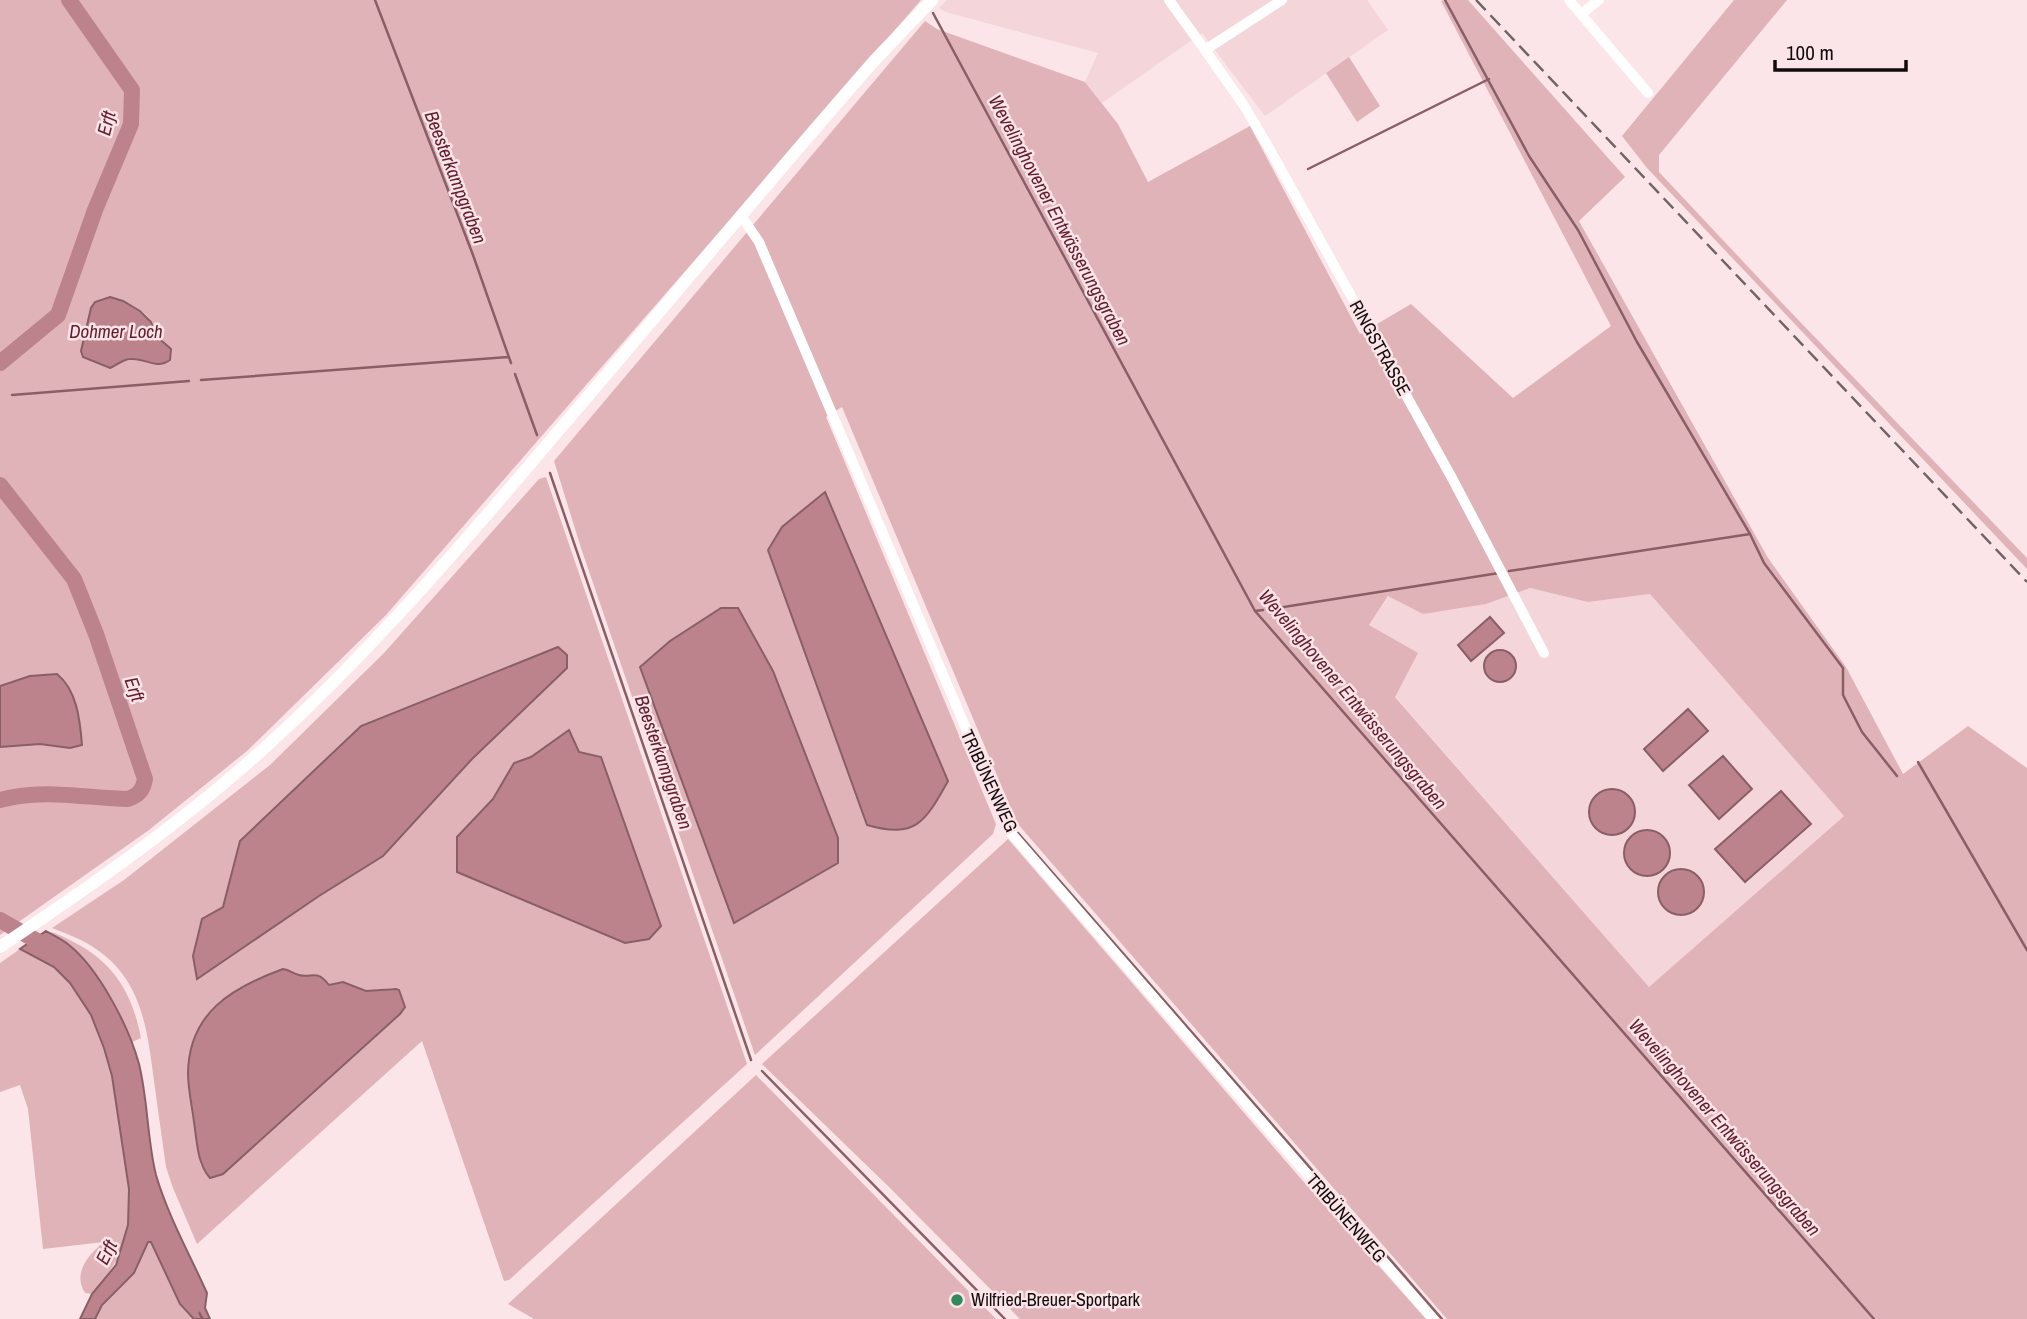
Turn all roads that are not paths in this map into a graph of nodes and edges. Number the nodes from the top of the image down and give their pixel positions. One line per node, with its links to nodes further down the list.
1 (932, 0): 9 (street)
2 (1169, 0): 7 (street, RINGSTRASSE)
3 (1282, 0): 7 (street)
4 (1569, 0): 6 (street)
5 (1599, 0): 6 (street)
6 (1581, 14): 8 (street)
7 (1205, 50): 10 (street, RINGSTRASSE)
8 (1648, 93)
9 (742, 217): 11 (street); 12 (street, TRIBÜNENWEG)
10 (1544, 653)
11 (2, 946)
12 (1433, 1319)

